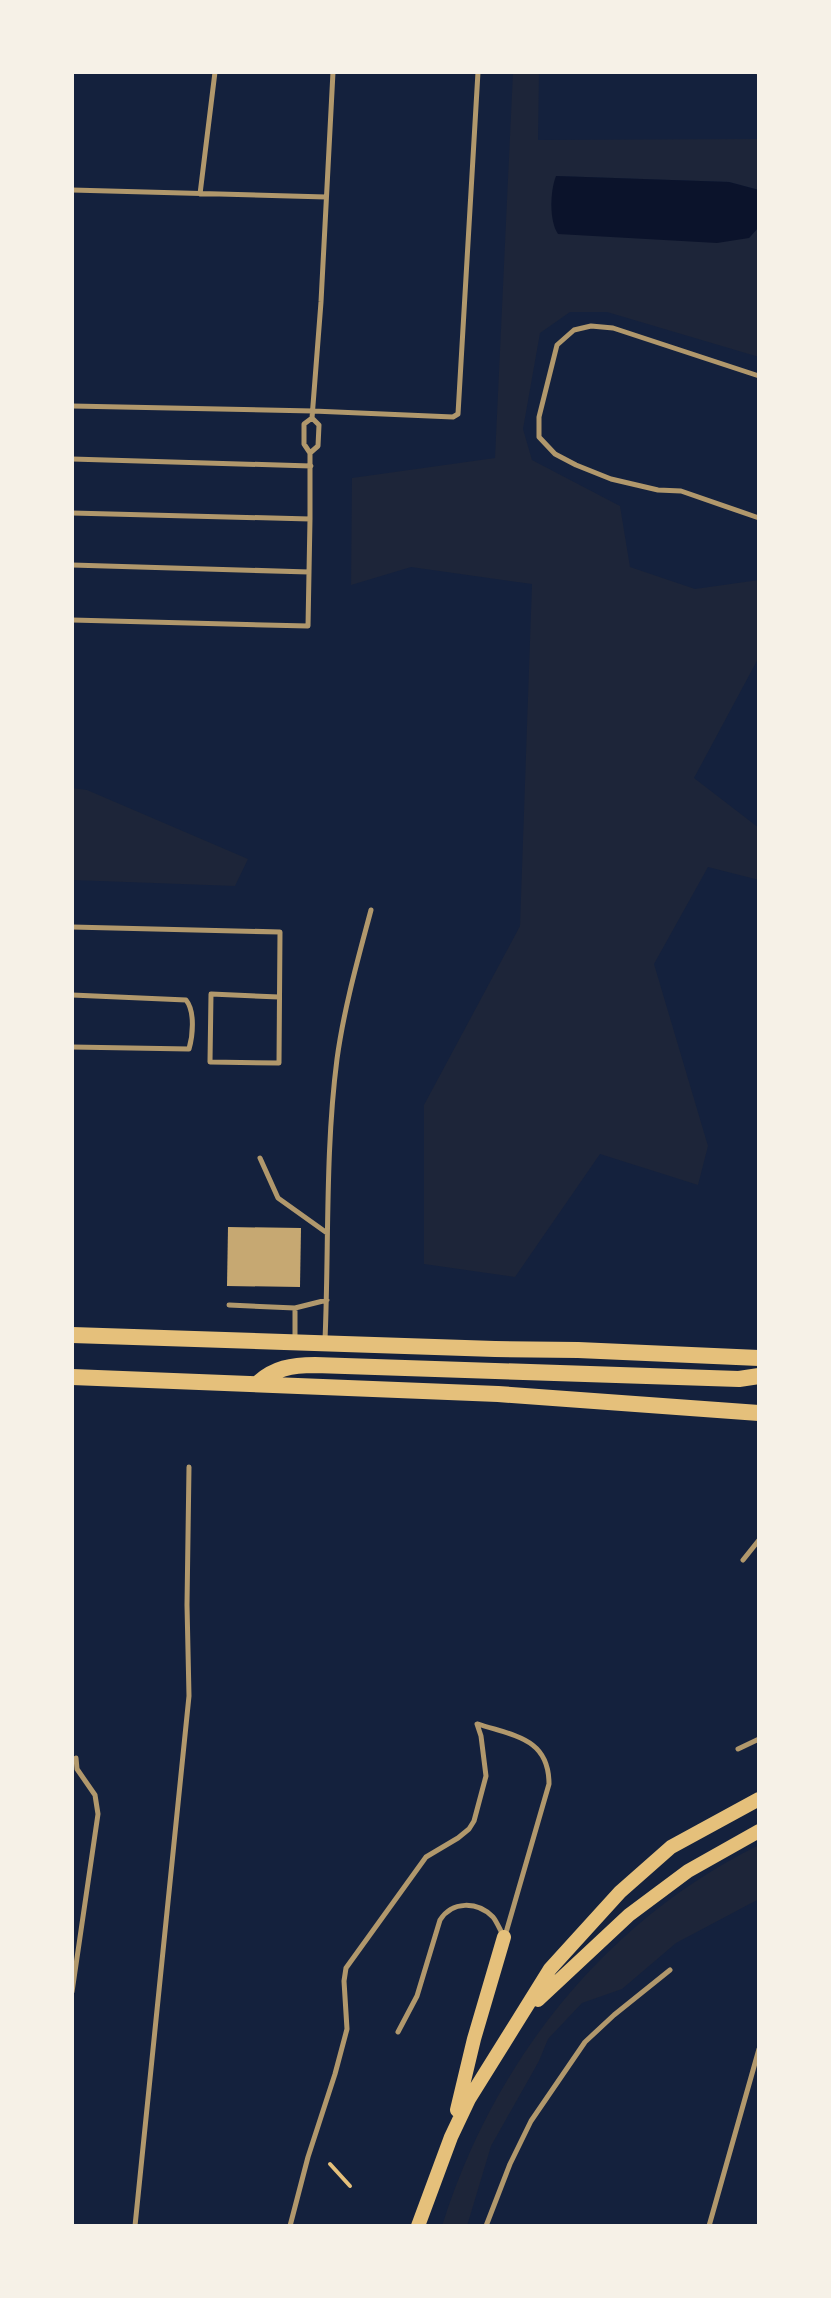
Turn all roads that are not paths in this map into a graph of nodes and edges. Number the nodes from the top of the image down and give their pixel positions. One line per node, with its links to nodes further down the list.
1 (215, 72): 6 (lane)
2 (333, 72): 7 (lane)
3 (470, 72): 4 (lane)
4 (478, 72): 10 (lane)
5 (72, 190): 6 (lane)
6 (200, 194): 7 (lane)
7 (326, 197): 10 (lane)
8 (759, 376): 15 (lane)
9 (72, 406): 10 (lane)
10 (312, 414): 11 (lane); 11 (lane)
11 (310, 453): 13 (lane)
12 (72, 459): 13 (lane)
13 (311, 466): 16 (lane)
14 (72, 513): 16 (lane)
15 (759, 518)
16 (310, 519): 18 (lane)
17 (72, 565): 18 (lane)
18 (309, 572): 19 (lane)
19 (72, 620)
20 (371, 910): 26 (lane)
21 (72, 927): 23 (lane)
22 (72, 995): 24 (lane)
23 (279, 997): 23 (lane)
24 (72, 1047)
25 (260, 1158): 26 (lane)
26 (327, 1233): 27 (lane)
27 (327, 1300): 29 (lane); 32 (lane)
28 (229, 1305): 29 (lane)
29 (295, 1308): 31 (lane)
30 (72, 1335): 31 (main road)
31 (295, 1343): 32 (main road)
32 (325, 1344): 33 (main road)
33 (759, 1358)
34 (759, 1376): 36 (main road)
35 (72, 1377): 36 (main road)
36 (257, 1384): 37 (main road)
37 (759, 1413)
38 (189, 1467): 53 (lane)
39 (759, 1540): 40 (lane)
40 (743, 1560)
41 (759, 1739): 42 (lane)
42 (738, 1749)
43 (76, 1758): 48 (lane)
44 (759, 1799): 49 (main road)
45 (759, 1831): 49 (main road)
46 (504, 1937): 50 (lane); 52 (main road); 54 (lane)
47 (670, 1970): 56 (lane)
48 (72, 1992)
49 (525, 2011): 52 (main road)
50 (398, 2032)
51 (759, 2049): 57 (lane)
52 (451, 2137): 55 (main road)
53 (135, 2226)
54 (290, 2226)
55 (418, 2226)
56 (486, 2226)
57 (709, 2226)

